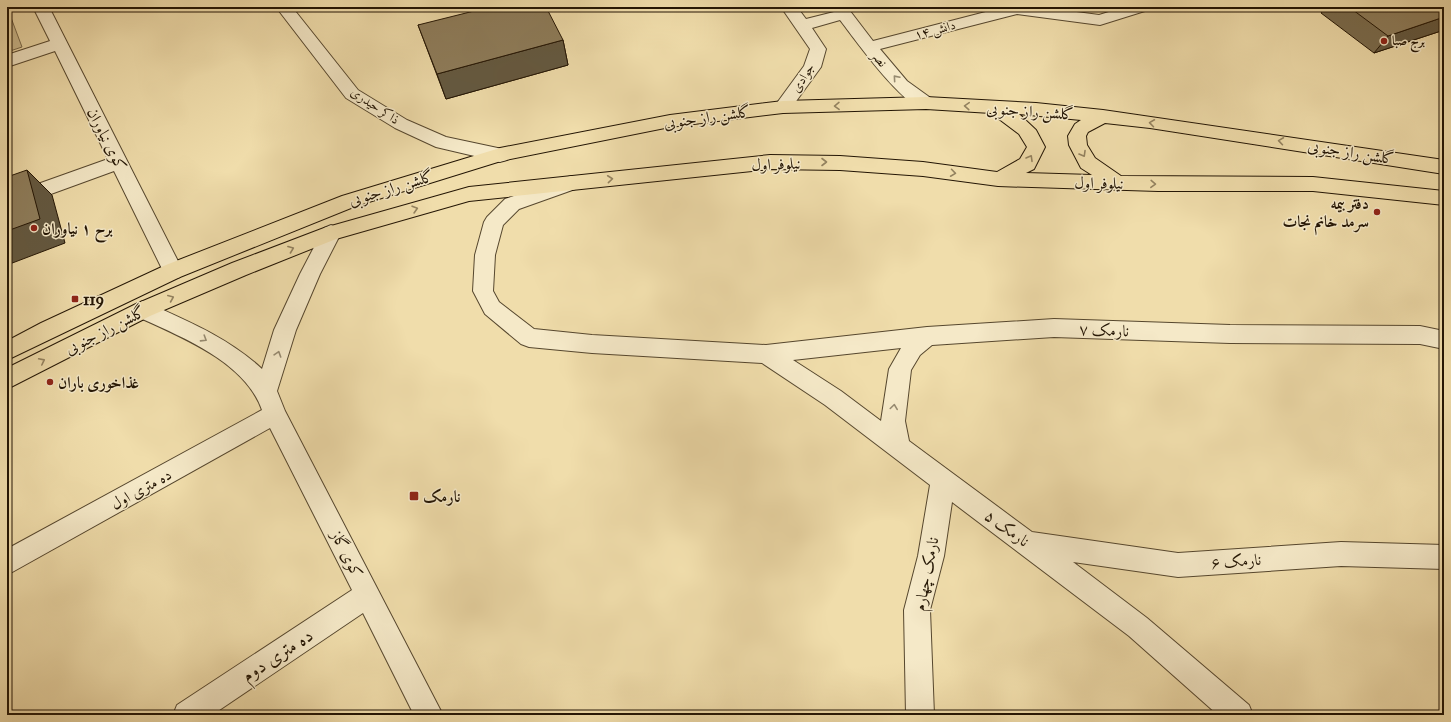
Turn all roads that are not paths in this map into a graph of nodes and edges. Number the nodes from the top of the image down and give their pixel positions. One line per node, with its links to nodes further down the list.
1 (41, 7): 7 (street, کوی نیاوران)
2 (284, 7): 14 (street, ذاکر حیدری)
3 (790, 7): 6 (street, جوادی)
4 (1142, 7): 8 (street, دانش ۱۴)
5 (842, 11): 6 (street); 8 (street, نصر)
6 (802, 24): 11 (street, جوادی)
7 (59, 44): 9 (street); 15 (street, کوی نیاوران)
8 (869, 47): 10 (street, نصر, one-way to 8)
9 (7, 61)
10 (926, 103): 11 (main road, گلشن راز جنوبی, one-way to 11); 12 (main road, گلشن راز جنوبی, one-way to 10)
11 (783, 107): 14 (main road, گلشن راز جنوبی)
12 (997, 108): 13 (main road, گلشن راز جنوبی); 17 (main road, one-way to 12)
13 (1104, 116): 16 (main road, گلشن راز جنوبی, one-way to 13); 19 (main road, one-way to 19)
14 (500, 155): 23 (main road, گلشن راز جنوبی)
15 (119, 162): 21 (street); 23 (street, کوی نیاوران)
16 (1444, 167)
17 (998, 179): 18 (main road, نیلوفر اول, one-way to 17); 19 (main road, نیلوفر اول)
18 (572, 183): 22 (main road, گلشن راز جنوبی, one-way to 18); 28 (street, نیلوفر اول)
19 (1118, 183): 20 (main road, نیلوفر اول, one-way to 20)
20 (1444, 198)
21 (7, 203)
22 (331, 233): 24 (main road, گلشن راز جنوبی, one-way to 22); 30 (street, one-way to 22)
23 (173, 271): 27 (main road, گلشن راز جنوبی)
24 (143, 310): 29 (main road, گلشن راز جنوبی, one-way to 24); 30 (street, one-way to 30)
25 (927, 336): 26 (street, نارمک ۷); 28 (street, نارمک ۷); 32 (street, one-way to 25)
26 (1444, 340)
27 (7, 351)
28 (766, 354): 32 (street, نارمک ۵)
29 (7, 379)
30 (266, 391): 31 (street, کوی گاز)
31 (275, 414): 36 (street, ده متری اول); 37 (street, کوی گاز)
32 (898, 445): 33 (street, نارمک ۵)
33 (943, 481): 34 (street, نارمک ۵); 40 (street, نارمک چهارم)
34 (1029, 544): 35 (street, نارمک ۶); 41 (street, نارمک ۵)
35 (1444, 557)
36 (7, 563)
37 (368, 595): 38 (street, ده متری دوم); 39 (street, کوی گاز)
38 (187, 715)
39 (429, 715)
40 (920, 715)
41 (1239, 715)

